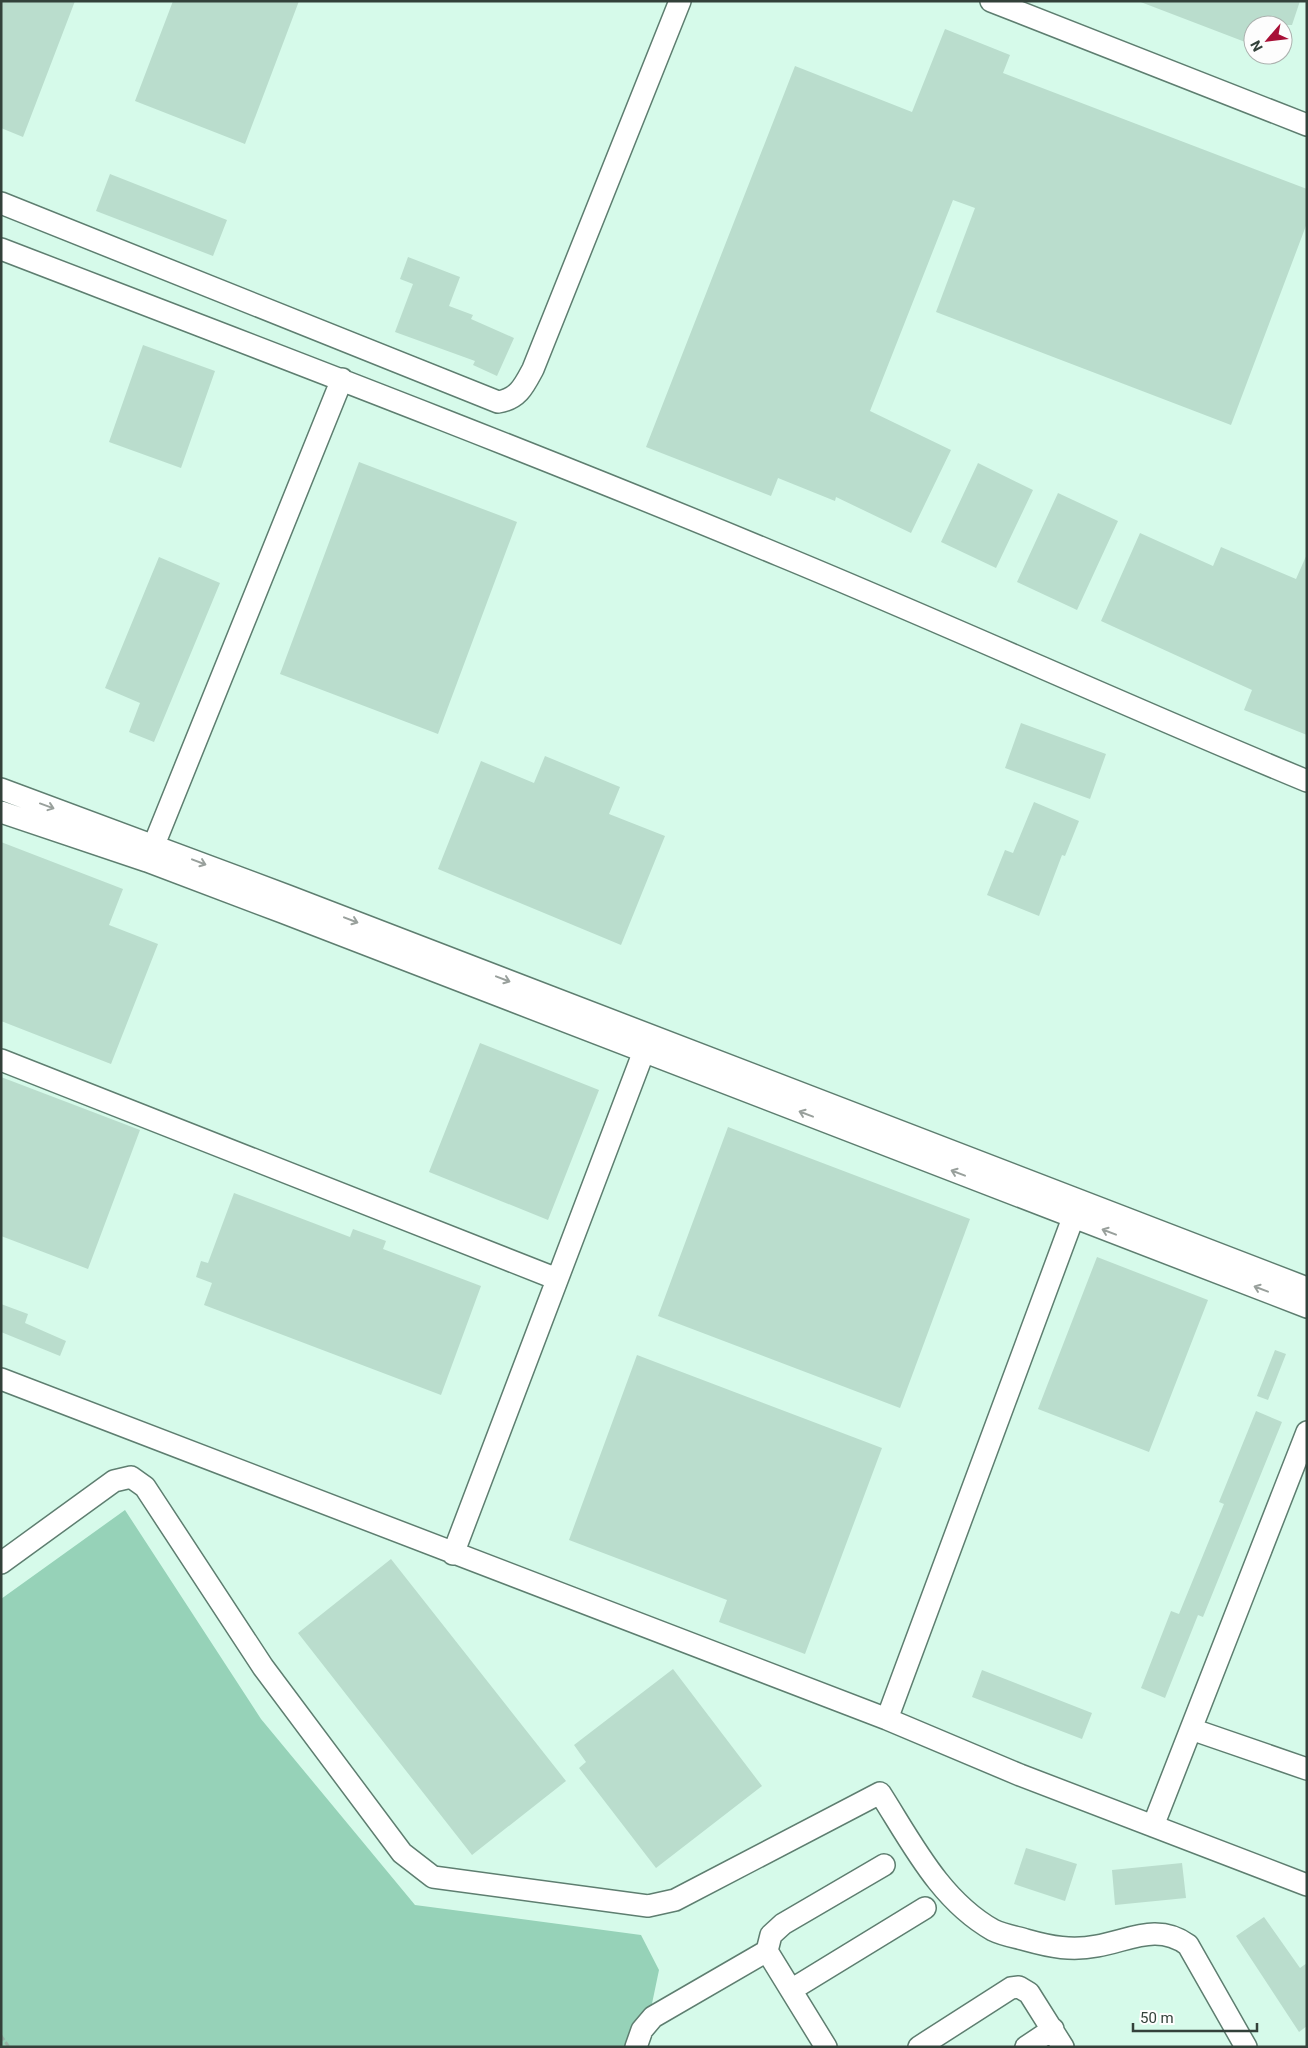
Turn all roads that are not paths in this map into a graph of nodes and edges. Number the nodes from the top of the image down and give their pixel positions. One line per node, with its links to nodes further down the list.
1 (680, 1): 4 (street)
2 (991, 1): 3 (street)
3 (1307, 125)
4 (1, 203)
5 (1, 249): 6 (street)
6 (342, 380): 7 (street); 10 (street)
7 (1307, 781)
8 (1, 789): 10 (street, one-way to 10)
9 (1, 812): 10 (street)
10 (150, 853): 11 (street); 15 (street, one-way to 15)
11 (644, 1051): 13 (street, one-way to 11); 14 (street)
12 (1, 1060): 14 (street)
13 (1072, 1218): 16 (street, one-way to 13); 21 (street)
14 (558, 1279): 19 (street)
15 (1307, 1288)
16 (1307, 1306)
17 (1, 1379): 19 (street)
18 (1307, 1432): 22 (street)
19 (453, 1554): 21 (street)
20 (1, 1562): 35 (street)
21 (887, 1719): 24 (street)
22 (1191, 1729): 23 (street); 24 (street)
23 (1307, 1769)
24 (1153, 1826): 26 (street)
25 (884, 1865): 28 (street)
26 (1307, 1885)
27 (925, 1908): 29 (street)
28 (767, 1952): 29 (street); 31 (street)
29 (791, 1990): 32 (street)
30 (1058, 2038): 33 (street); 34 (street)
31 (636, 2047)
32 (825, 2047)
33 (918, 2047)
34 (1026, 2047)
35 (1246, 2047)

